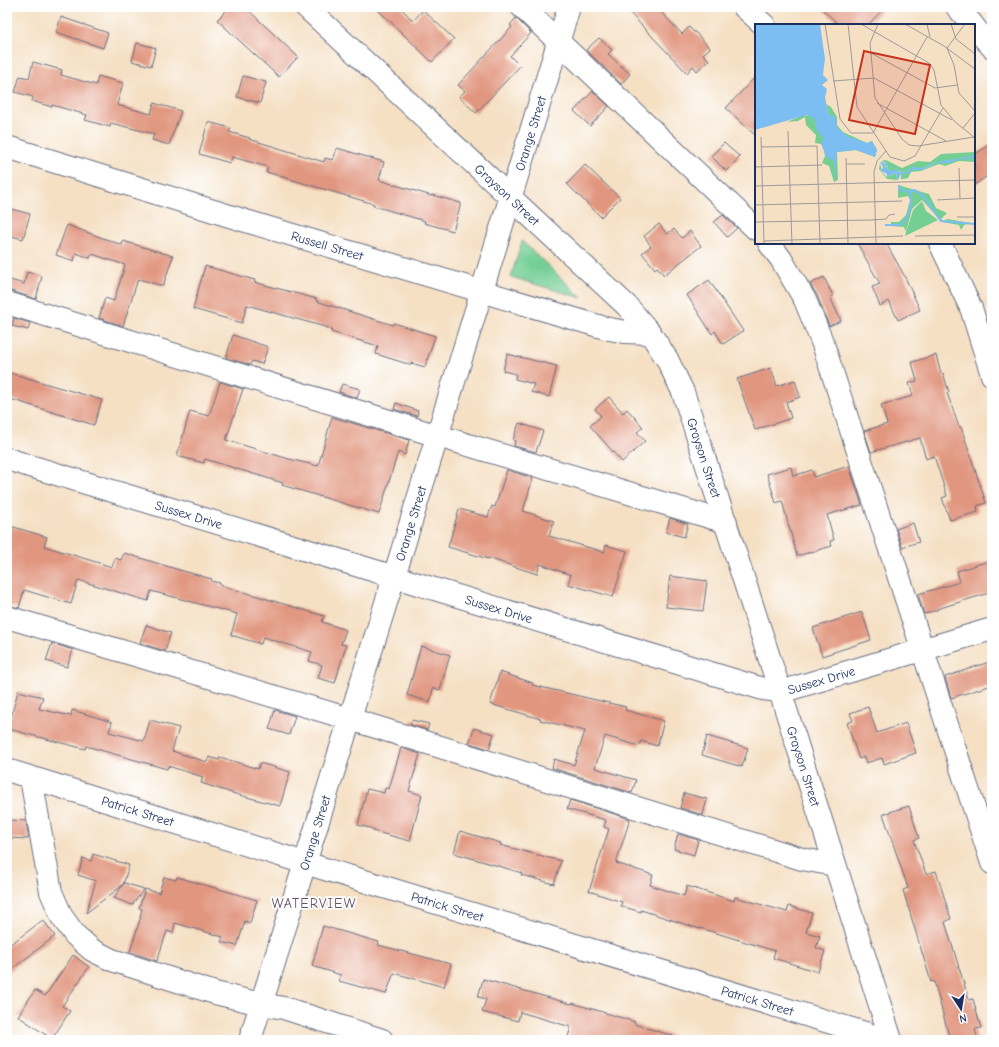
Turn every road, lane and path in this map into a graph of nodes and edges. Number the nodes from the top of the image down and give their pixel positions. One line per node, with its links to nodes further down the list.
1 (306, 7): 12 (street, Grayson Street)
2 (522, 7): 9 (street)
3 (569, 7): 9 (street, Orange Street)
4 (744, 7): 6 (street)
5 (957, 7): 7 (street)
6 (763, 24)
7 (971, 24)
8 (975, 28): 10 (street)
9 (558, 40): 12 (street, Orange Street); 13 (street)
10 (992, 47)
11 (7, 146): 16 (street, Russell Street)
12 (510, 198): 16 (street, Orange Street); 18 (street, Grayson Street)
13 (755, 227)
14 (770, 244): 26 (street)
15 (940, 244): 19 (street)
16 (482, 292): 18 (street, Russell Street); 20 (street, Orange Street)
17 (7, 303): 20 (street)
18 (650, 333): 22 (street, Grayson Street)
19 (992, 374)
20 (438, 436): 22 (street); 23 (street, Orange Street)
21 (7, 459): 23 (street, Sussex Drive)
22 (726, 522): 27 (street, Grayson Street)
23 (394, 577): 27 (street, Sussex Drive); 28 (street, Orange Street)
24 (7, 617): 28 (street)
25 (992, 629): 26 (street, Sussex Drive)
26 (922, 650): 27 (street, Sussex Drive); 32 (street)
27 (780, 691): 33 (street, Grayson Street)
28 (350, 719): 31 (street, Orange Street); 33 (street)
29 (7, 770): 30 (street, Patrick Street)
30 (31, 778): 31 (street, Patrick Street); 34 (street)
31 (305, 862): 34 (street, Orange Street); 37 (street, Patrick Street)
32 (992, 863)
33 (835, 865): 38 (street, Grayson Street)
34 (261, 1004): 35 (street, Orange Street); 36 (street)
35 (250, 1040)
36 (382, 1040)
37 (888, 1040)
38 (891, 1040)

